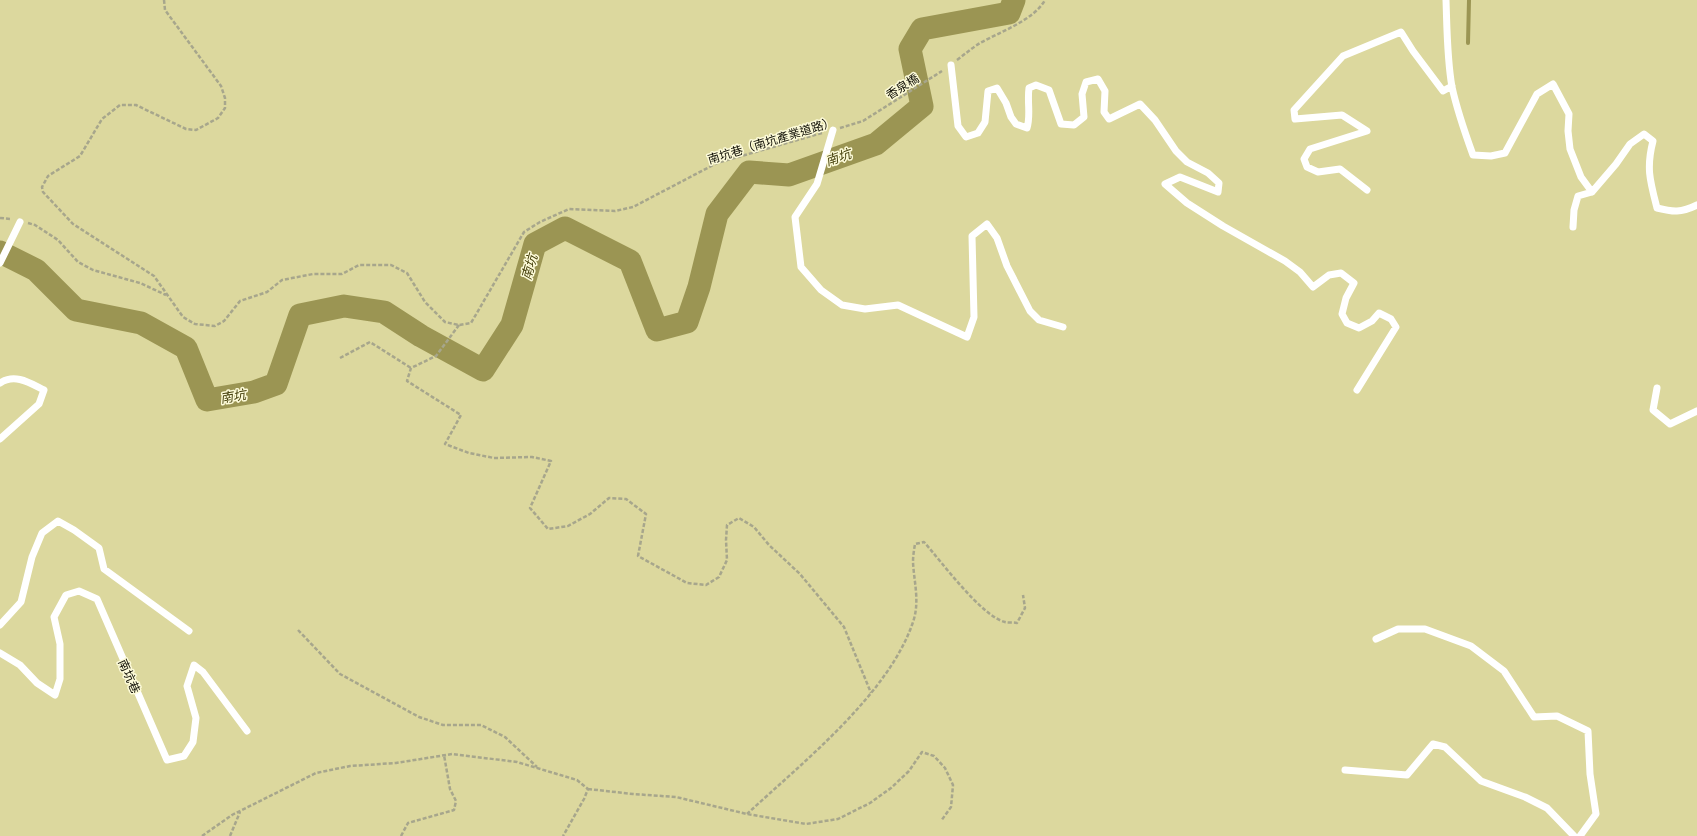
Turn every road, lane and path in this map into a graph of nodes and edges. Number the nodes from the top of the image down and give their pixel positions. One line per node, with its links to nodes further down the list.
1 (164, 0): 15 (path)
2 (1045, 0): 4 (path)
3 (1446, 0): 5 (lane)
4 (951, 64): 6 (path, 香泉橋); 22 (lane)
5 (1452, 86): 8 (lane); 9 (lane)
6 (877, 112): 7 (path, 南坑巷（南坑產業道路）)
7 (833, 130): 16 (path, 南坑巷（南坑產業道路）); 17 (lane)
8 (1367, 190)
9 (1592, 192): 10 (lane); 13 (lane)
10 (1697, 205)
11 (0, 218): 12 (path)
12 (20, 222): 14 (lane); 15 (path)
13 (1573, 227)
14 (1, 263)
15 (167, 295): 16 (path)
16 (459, 326): 19 (path)
17 (1063, 327)
18 (340, 358): 19 (path)
19 (411, 368): 31 (path)
20 (0, 384): 24 (lane)
21 (1657, 388): 23 (lane)
22 (1357, 390)
23 (1697, 411)
24 (0, 439)
25 (1023, 595): 31 (path)
26 (0, 625): 28 (lane)
27 (298, 630): 34 (path)
28 (188, 631)
29 (1376, 639): 45 (lane)
30 (0, 653): 32 (lane, 南坑巷)
31 (871, 693): 38 (path)
32 (246, 731)
33 (444, 755): 34 (path); 37 (path); 42 (path)
34 (537, 768): 36 (path)
35 (1345, 770): 44 (lane)
36 (588, 789): 38 (path); 43 (path)
37 (240, 812): 40 (path); 41 (path)
38 (747, 814): 39 (path)
39 (941, 821)
40 (202, 836)
41 (230, 836)
42 (401, 836)
43 (563, 836)
44 (1574, 836)
45 (1580, 836)

